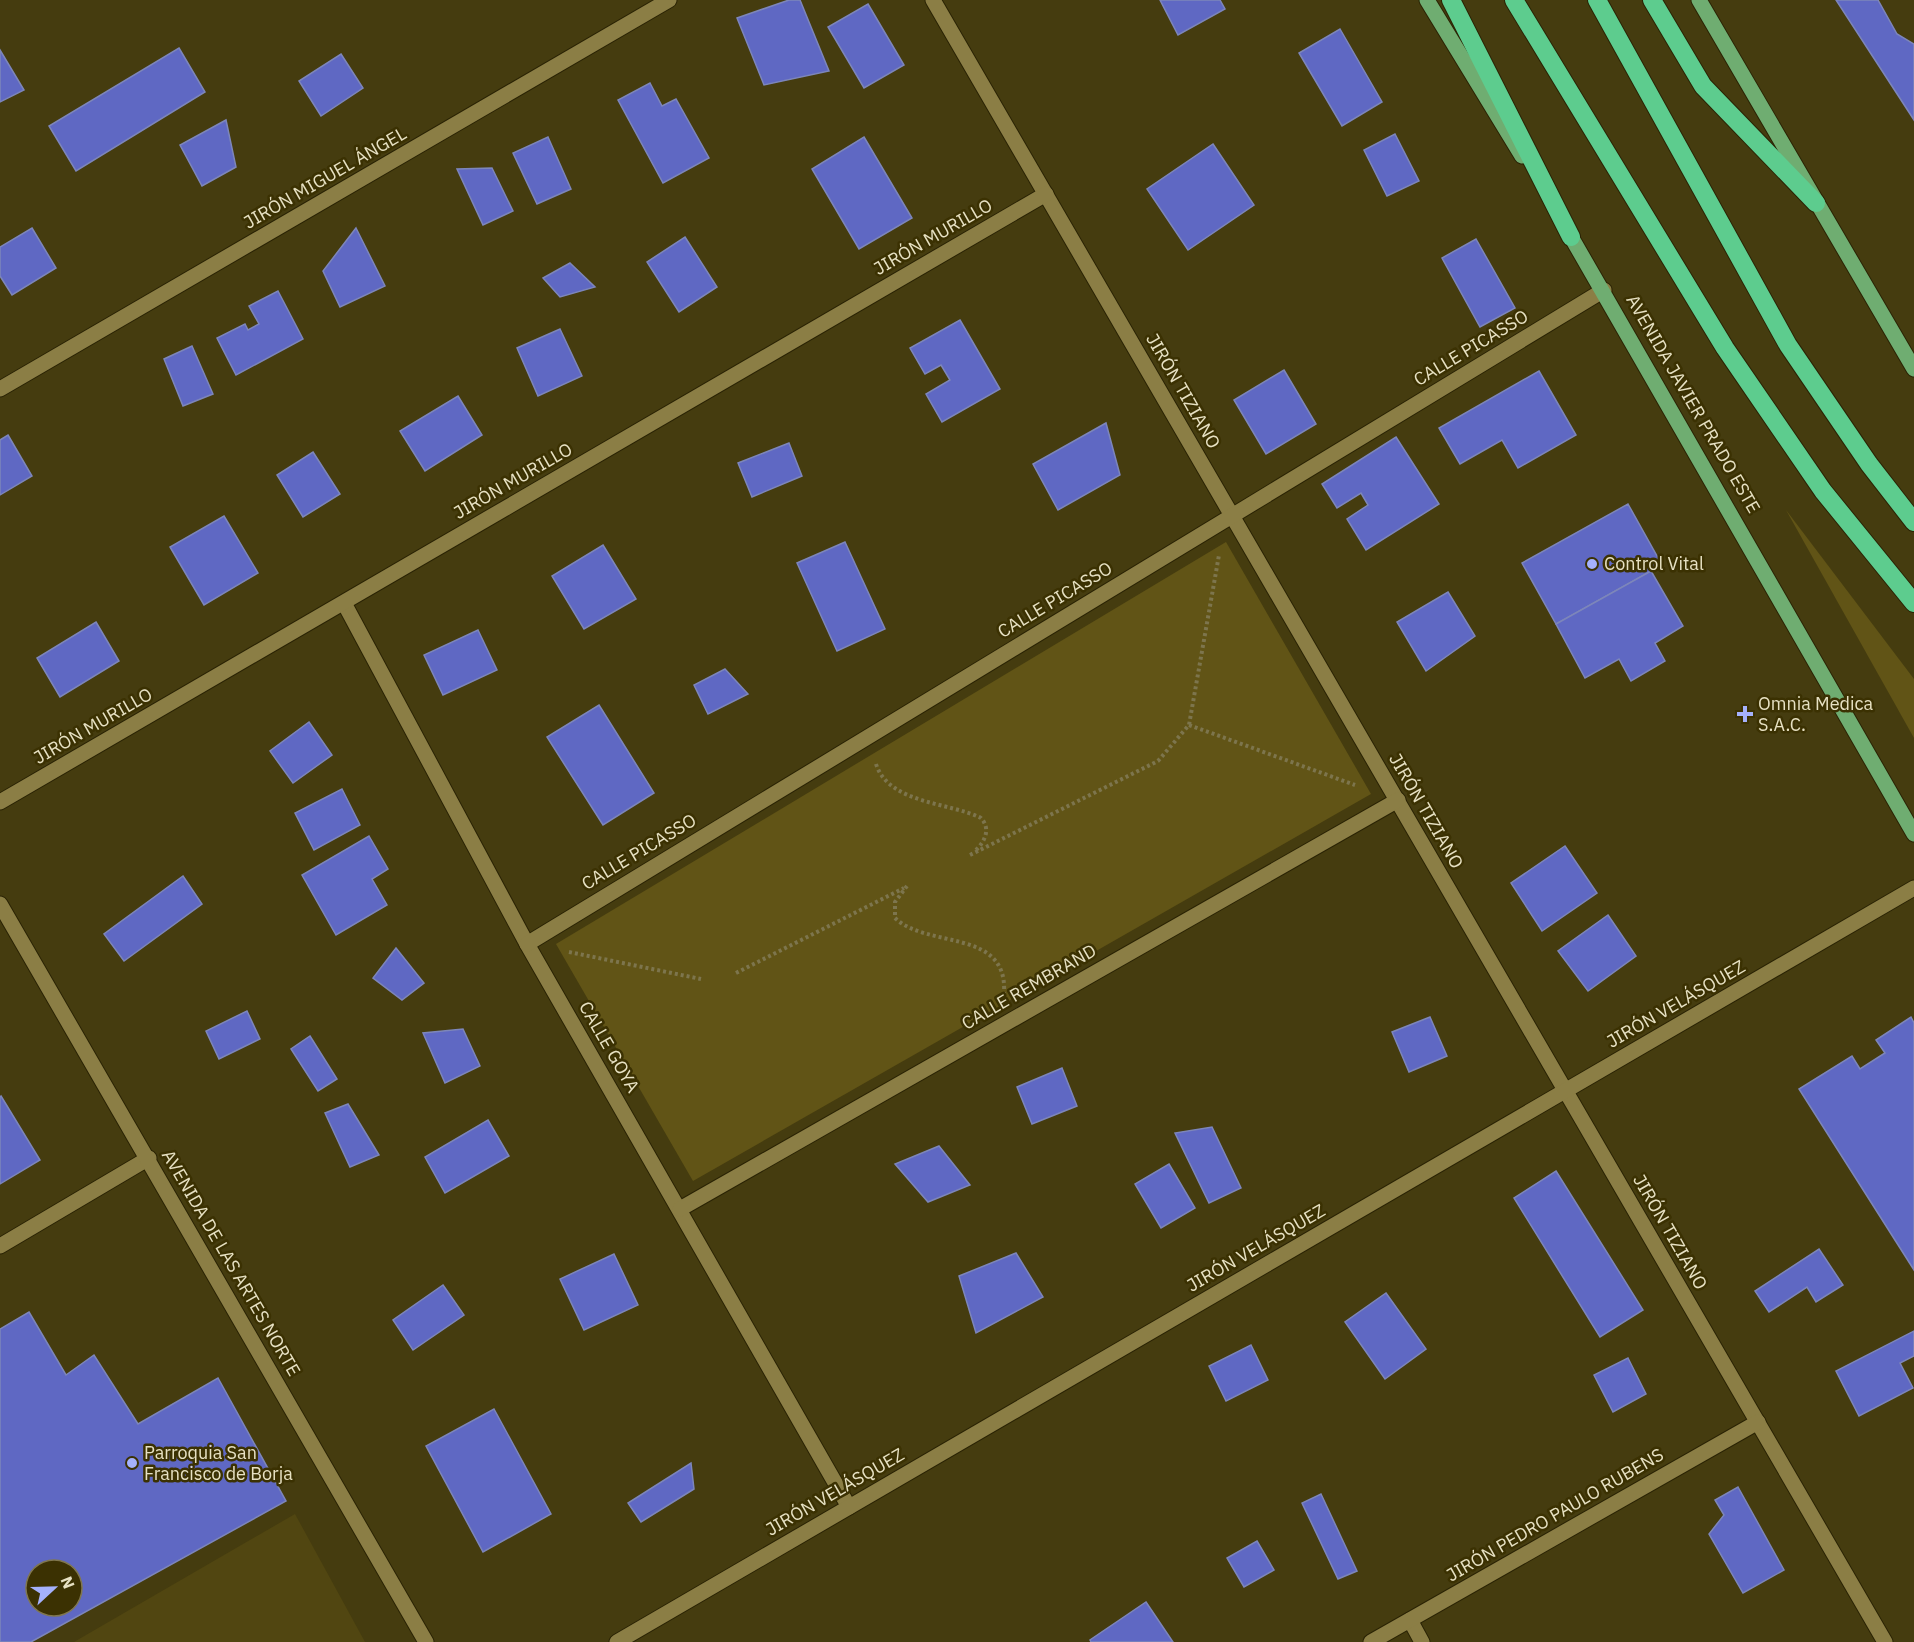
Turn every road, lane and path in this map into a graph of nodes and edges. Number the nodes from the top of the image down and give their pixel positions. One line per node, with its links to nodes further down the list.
1 (669, 0): 14 (street, JIRÓN MIGUEL ÁNGEL)
2 (933, 0): 9 (street, JIRÓN TIZIANO)
3 (1427, 0): 11 (main road, AVENIDA JAVIER PRADO ESTE)
4 (1451, 0): 11 (highway)
5 (1514, 0): 18 (highway)
6 (1597, 0): 16 (highway)
7 (1652, 0): 10 (highway)
8 (1700, 0): 10 (main road)
9 (1046, 194): 15 (street, JIRÓN TIZIANO); 17 (street, JIRÓN MURILLO)
10 (1816, 203): 13 (main road)
11 (1571, 237): 12 (main road, AVENIDA JAVIER PRADO ESTE)
12 (1604, 290): 15 (street, CALLE PICASSO); 23 (main road, AVENIDA JAVIER PRADO ESTE)
13 (1914, 369)
14 (0, 389)
15 (1229, 517): 19 (street, CALLE PICASSO); 20 (path); 21 (street, JIRÓN TIZIANO)
16 (1914, 522)
17 (344, 603): 22 (street, JIRÓN MURILLO); 26 (street, CALLE GOYA)
18 (1914, 603)
19 (886, 724): 20 (path); 26 (street, CALLE PICASSO)
20 (1189, 725): 21 (path)
21 (1398, 800): 29 (street, CALLE REMBRAND); 30 (street, JIRÓN TIZIANO)
22 (0, 802)
23 (1914, 834)
24 (1914, 888): 30 (street, JIRÓN VELÁSQUEZ)
25 (0, 904): 31 (street, AVENIDA DE LAS ARTES NORTE)
26 (527, 944): 28 (path); 32 (street, CALLE GOYA)
27 (736, 973): 29 (path)
28 (701, 979)
29 (986, 1034): 32 (street, CALLE REMBRAND)
30 (1565, 1090): 34 (street, JIRÓN TIZIANO); 35 (street, JIRÓN VELÁSQUEZ)
31 (149, 1158): 33 (street); 37 (street, AVENIDA DE LAS ARTES NORTE)
32 (680, 1209): 35 (street, CALLE GOYA)
33 (0, 1246)
34 (1758, 1422): 36 (street, JIRÓN PEDRO PAULO RUBENS); 41 (street, JIRÓN TIZIANO)
35 (849, 1507): 38 (street, JIRÓN VELÁSQUEZ)
36 (1410, 1620): 39 (street, JIRÓN PEDRO PAULO RUBENS); 40 (street)
37 (426, 1642)
38 (617, 1642)
39 (1371, 1642)
40 (1422, 1642)
41 (1885, 1642)

